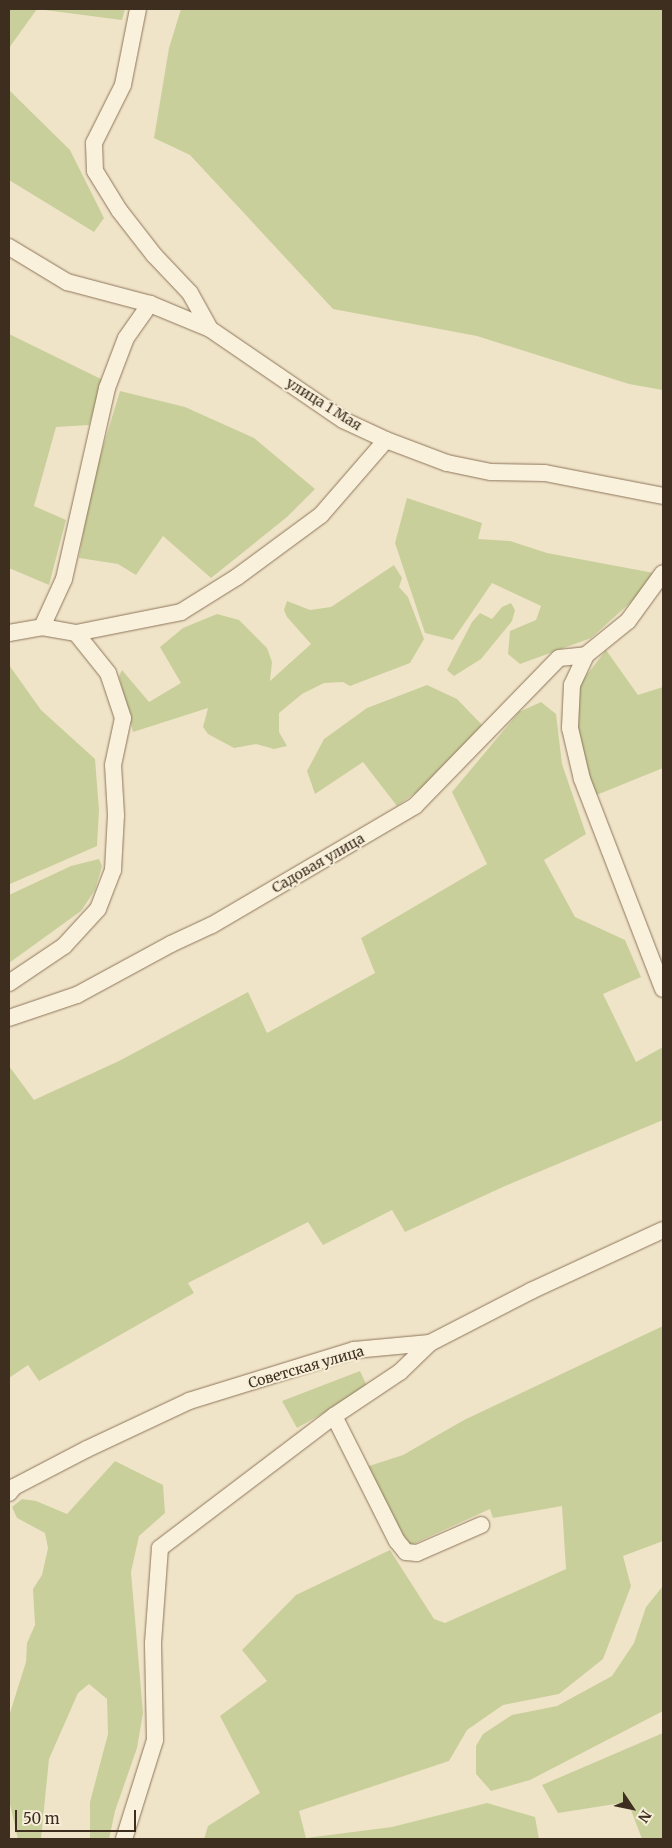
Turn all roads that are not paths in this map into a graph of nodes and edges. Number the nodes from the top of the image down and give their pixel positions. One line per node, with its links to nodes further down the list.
1 (138, 9): 4 (street)
2 (9, 247): 3 (street, улица 1 Мая)
3 (150, 304): 4 (street, улица 1 Мая); 8 (street)
4 (210, 330): 5 (street, улица 1 Мая)
5 (386, 440): 6 (street, улица 1 Мая); 10 (street)
6 (663, 496)
7 (663, 573): 11 (street)
8 (42, 627): 9 (street); 10 (street)
9 (9, 633)
10 (76, 633): 12 (street)
11 (586, 655): 13 (street); 14 (street, Садовая улица)
12 (9, 983)
13 (663, 989)
14 (9, 1018)
15 (663, 1230): 16 (street, Советская улица)
16 (430, 1343): 17 (street); 18 (street, Советская улица)
17 (334, 1416): 19 (street); 20 (street)
18 (9, 1493)
19 (481, 1525)
20 (124, 1839)

